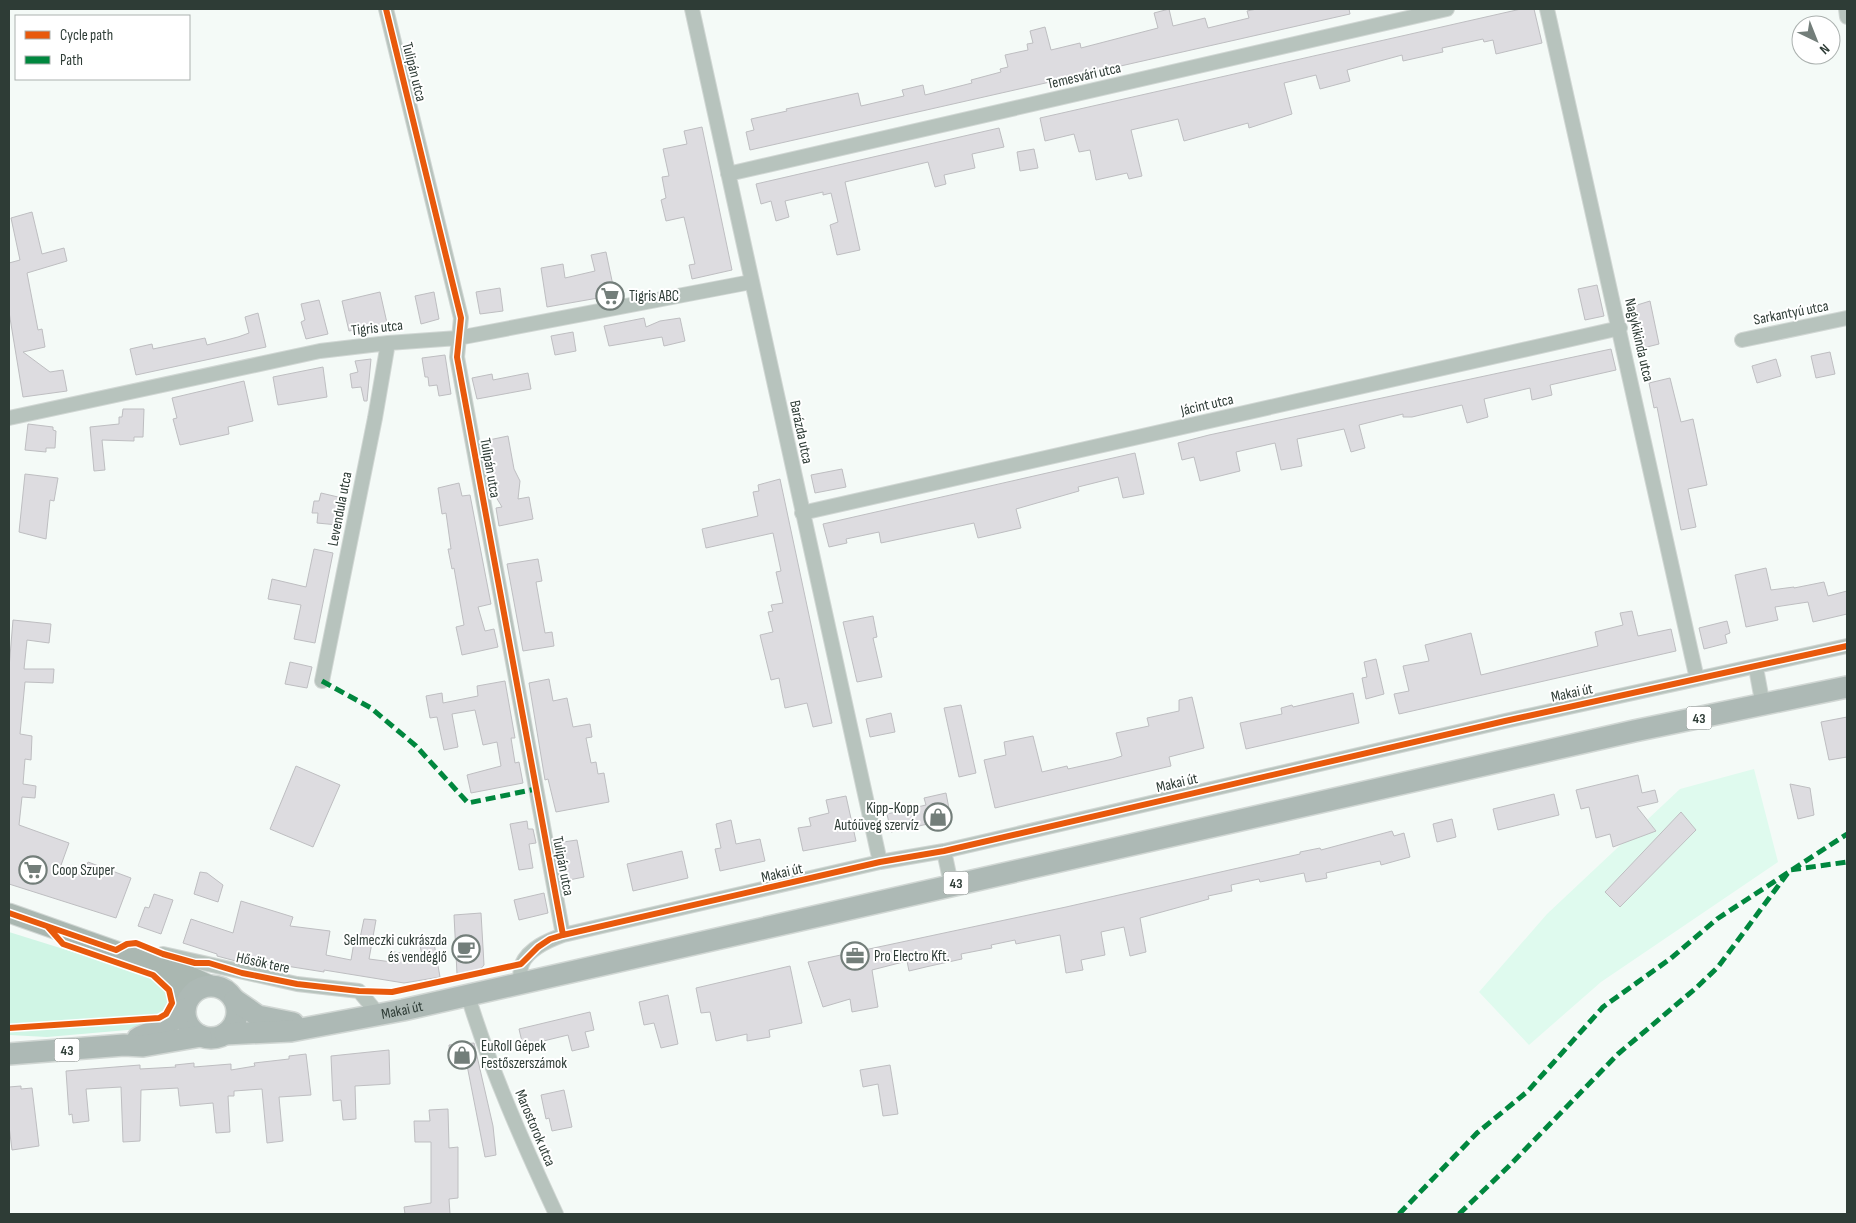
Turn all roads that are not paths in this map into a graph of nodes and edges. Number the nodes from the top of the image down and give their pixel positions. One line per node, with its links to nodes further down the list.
1 (386, 9): 11 (street, Tulipán utca)
2 (692, 9): 7 (street, Barázda utca)
3 (1447, 9): 7 (street, Temesvári utca)
4 (1547, 9): 10 (street, Nagykikinda utca)
5 (1846, 9): 6 (street)
6 (1847, 17)
7 (728, 174): 8 (street, Barázda utca)
8 (751, 282): 11 (street, Tigris utca); 15 (street, Barázda utca)
9 (1847, 318): 12 (street, Sarkantyú utca)
10 (1620, 328): 15 (street, Jácint utca); 18 (street, Nagykikinda utca)
11 (458, 338): 13 (street, Tigris utca); 26 (street, Tulipán utca)
12 (1742, 340)
13 (388, 342): 14 (street, Tigris utca); 19 (street, Levendula utca)
14 (9, 418)
15 (802, 513): 23 (street, Barázda utca)
16 (1847, 646): 17 (street, Makai út)
17 (1756, 668): 18 (street, Makai út); 21 (street)
18 (1697, 679): 22 (street, Makai út)
19 (322, 680)
20 (1847, 687): 21 (main road, Makai út / 43)
21 (1763, 706): 24 (main road, Makai út / 43)
22 (944, 851): 23 (street, Makai út); 24 (street)
23 (880, 862): 26 (street, Makai út)
24 (951, 884): 28 (main road, Makai út / 43)
25 (9, 913): 27 (main road)
26 (563, 935): 28 (street, Makai út)
27 (145, 961): 29 (main road); 32 (main road); 33 (street, Hősök tere)
28 (520, 983): 30 (main road, Makai út / 43)
29 (210, 986): 31 (main road, Makai út / 43); 32 (main road, Makai út / 43)
30 (468, 996): 33 (main road, Makai út / 43); 39 (street, Marostorok utca)
31 (235, 1000): 34 (main road, Makai út / 43); 35 (main road)
32 (186, 1005): 36 (main road); 37 (main road, Makai út / 43)
33 (380, 1015): 34 (main road, Makai út / 43)
34 (313, 1026): 35 (main road, Makai út / 43)
35 (225, 1034): 36 (main road, Makai út / 43)
36 (201, 1036): 37 (main road, Makai út / 43)
37 (124, 1045): 38 (main road, Makai út / 43)
38 (9, 1054)
39 (556, 1214)

